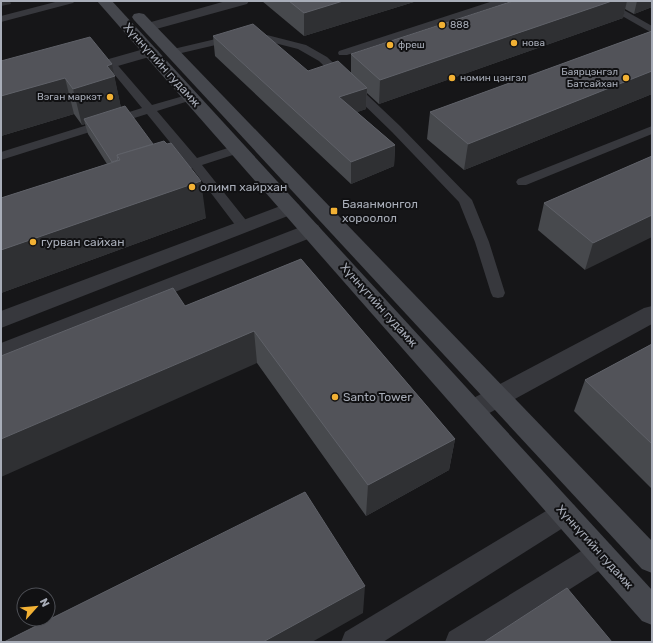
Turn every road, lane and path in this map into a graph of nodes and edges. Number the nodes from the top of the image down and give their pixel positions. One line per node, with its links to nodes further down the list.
1 (70, 1): 7 (lane)
2 (104, 1): 10 (main road, Хүннүгийн гудамж)
3 (124, 1): 8 (main road, Хүннүгийн гудамж)
4 (242, 1): 8 (street)
5 (504, 1): 12 (lane)
6 (601, 1): 9 (lane)
7 (1, 19)
8 (148, 27): 11 (main road, Хүннүгийн гудамж)
9 (652, 30)
10 (151, 52): 13 (street); 15 (main road, Хүннүгийн гудамж)
11 (173, 52): 26 (lane); 30 (main road, Хүннүгийн гудамж)
12 (343, 53)
13 (110, 63): 14 (street); 16 (lane)
14 (67, 76)
15 (191, 97): 16 (lane); 18 (main road, Хүннүгийн гудамж)
16 (150, 110): 19 (lane); 20 (lane)
17 (652, 130): 22 (lane)
18 (238, 149): 20 (lane); 23 (main road, Хүннүгийн гудамж)
19 (1, 156)
20 (194, 164): 21 (lane); 24 (lane)
21 (157, 176)
22 (522, 182)
23 (291, 208): 24 (street); 25 (main road, Хүннүгийн гудамж)
24 (244, 227): 28 (street)
25 (310, 230): 29 (street); 31 (main road, Хүннүгийн гудамж)
26 (498, 293)
27 (652, 314): 30 (street)
28 (1, 320)
29 (1, 352)
30 (497, 397): 31 (street); 34 (main road, Хүннүгийн гудамж)
31 (473, 410): 32 (main road, Хүннүгийн гудамж)
32 (565, 513): 33 (main road, Хүннүгийн гудамж); 36 (street)
33 (601, 554): 35 (main road, Хүннүгийн гудамж); 37 (street)
34 (652, 560)
35 (652, 611)
36 (356, 642)
37 (460, 642)

